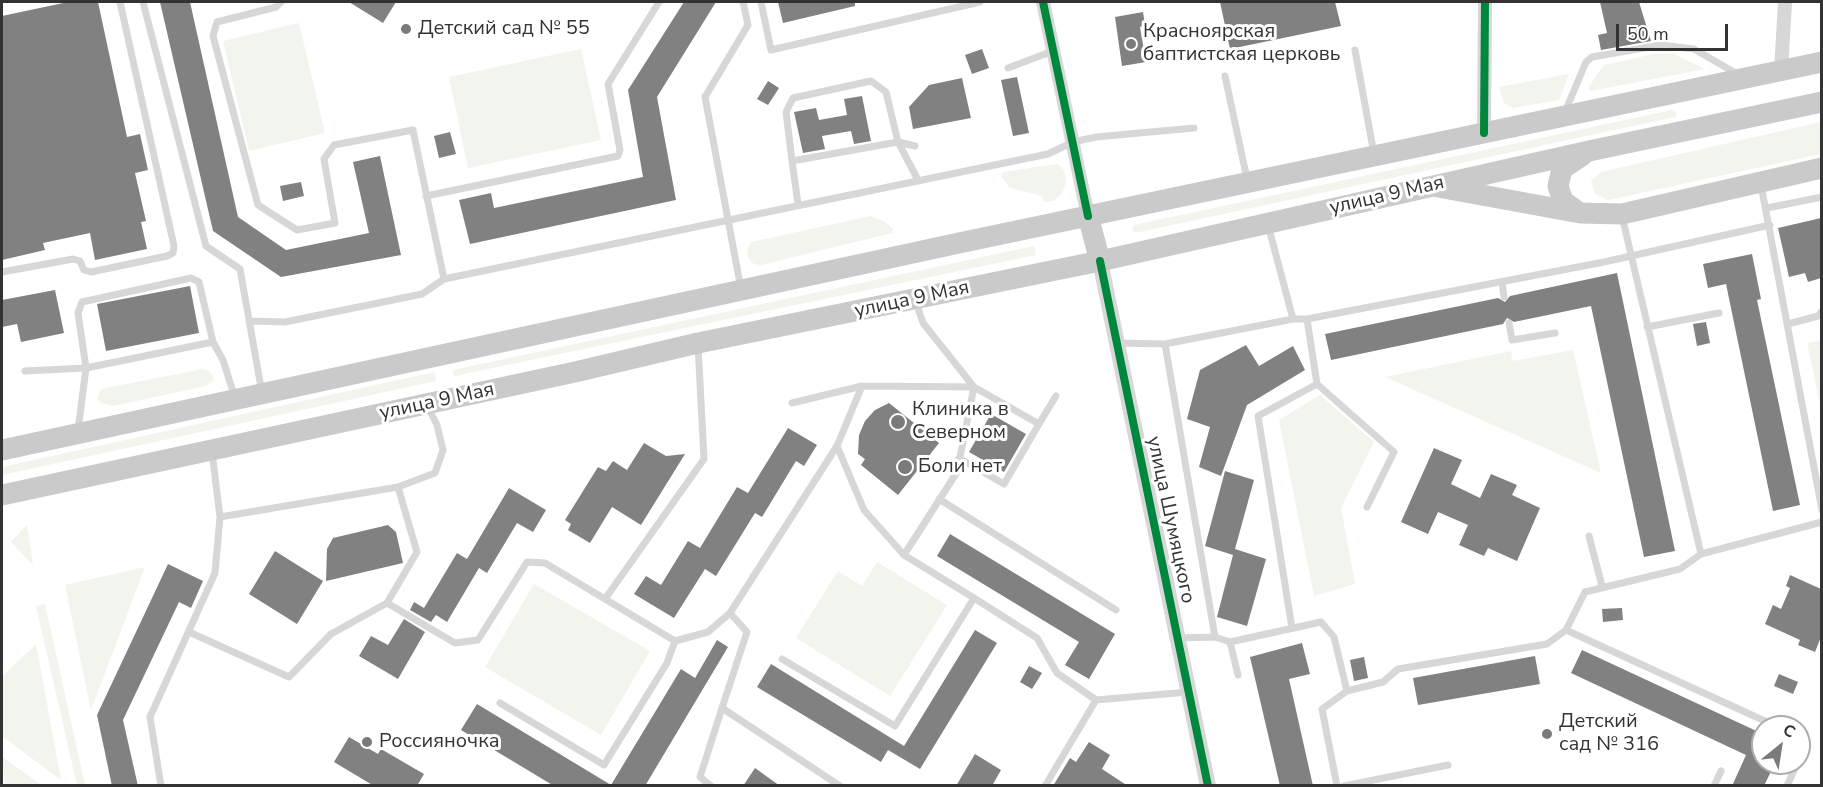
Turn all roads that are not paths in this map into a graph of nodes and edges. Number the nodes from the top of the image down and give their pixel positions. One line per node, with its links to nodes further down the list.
1 (120, 2): 45 (lane)
2 (142, 2): 55 (lane)
3 (281, 2): 33 (lane)
4 (659, 2): 33 (lane)
5 (743, 2): 40 (lane)
6 (761, 2): 7 (lane)
7 (980, 2)
8 (1043, 2): 12 (street)
9 (1485, 2): 21 (street)
10 (1785, 2): 15 (street)
11 (1354, 50): 26 (lane)
12 (1054, 51): 14 (lane); 23 (street)
13 (1821, 62): 15 (main road, улица 9 Мая)
14 (1008, 68)
15 (1781, 71): 17 (main road, улица 9 Мая)
16 (1226, 76): 31 (lane)
17 (1747, 79): 19 (main road, улица 9 Мая); 19 (lane)
18 (1821, 102): 25 (main road, улица 9 Мая)
19 (1564, 114): 21 (main road, улица 9 Мая)
20 (1194, 128): 23 (lane)
21 (1484, 133): 26 (main road, улица 9 Мая)
22 (898, 142): 24 (lane); 27 (lane); 27 (lane); 29 (lane)
23 (1073, 142): 29 (lane); 39 (street)
24 (915, 146)
25 (1589, 151): 32 (main road, улица 9 Мая); 37 (main road)
26 (1374, 156): 31 (main road, улица 9 Мая)
27 (792, 161): 35 (lane)
28 (1821, 168): 30 (main road)
29 (918, 180): 35 (lane)
30 (1760, 182): 36 (lane); 38 (main road)
31 (1248, 183): 39 (main road, улица 9 Мая)
32 (1432, 186): 37 (main road); 41 (main road, улица 9 Мая)
33 (426, 196): 46 (lane)
34 (1821, 197): 36 (lane)
35 (798, 204): 40 (lane)
36 (1767, 208): 42 (lane)
37 (1580, 213): 38 (main road)
38 (1622, 214): 43 (lane)
39 (1088, 216): 44 (main road); 48 (main road, улица 9 Мая)
40 (726, 220): 46 (lane); 48 (lane)
41 (1267, 223): 44 (main road, улица 9 Мая); 53 (lane)
42 (1770, 225): 43 (lane); 57 (lane)
43 (1632, 256): 47 (lane); 58 (lane)
44 (1100, 261): 50 (main road, улица 9 Мая); 62 (street, улица Шумяцкого)
45 (2, 272)
46 (444, 279): 55 (lane)
47 (1502, 282): 49 (lane); 54 (lane)
48 (742, 291): 69 (main road, улица 9 Мая)
49 (1504, 297)
50 (916, 300): 61 (main road, улица 9 Мая); 68 (lane)
51 (1821, 311): 57 (lane)
52 (1719, 313): 58 (lane)
53 (1293, 319): 54 (lane); 63 (lane)
54 (1307, 319): 66 (lane)
55 (249, 321): 69 (lane)
56 (1509, 323): 59 (lane)
57 (1788, 324): 84 (lane)
58 (1647, 327): 88 (lane)
59 (1555, 333)
60 (213, 342): 64 (lane); 64 (lane); 71 (lane)
61 (698, 343): 73 (main road, улица 9 Мая); 92 (lane)
62 (1117, 343): 63 (lane); 100 (street, улица Шумяцкого)
63 (1165, 344): 99 (lane)
64 (86, 368): 65 (lane); 75 (lane)
65 (25, 371)
66 (1317, 384): 83 (lane); 96 (lane)
67 (861, 386): 68 (lane); 72 (lane); 76 (lane)
68 (974, 387): 74 (lane); 79 (lane)
69 (262, 395): 71 (main road, улица 9 Мая)
70 (1056, 396): 74 (lane)
71 (236, 401): 75 (main road, улица 9 Мая)
72 (792, 403)
73 (427, 404): 78 (main road, улица 9 Мая); 80 (lane)
74 (1039, 424): 79 (lane)
75 (78, 435): 77 (main road, улица 9 Мая)
76 (837, 446): 89 (lane); 95 (lane)
77 (2, 450)
78 (212, 450): 81 (main road, улица 9 Мая); 85 (lane)
79 (958, 458): 82 (lane)
80 (398, 487): 85 (lane); 93 (lane)
81 (2, 495)
82 (939, 499): 89 (lane); 94 (lane)
83 (1367, 507)
84 (1821, 510)
85 (220, 517): 98 (lane)
86 (1821, 522): 88 (lane)
87 (1589, 536): 90 (lane)
88 (1701, 554): 90 (lane)
89 (903, 555): 91 (lane)
90 (1602, 586): 97 (lane)
91 (974, 598): 103 (lane); 107 (lane)
92 (606, 599): 93 (lane); 101 (lane)
93 (387, 603): 98 (lane)
94 (1116, 610)
95 (730, 613): 101 (lane); 109 (lane)
96 (1292, 628): 102 (lane); 105 (lane)
97 (1566, 630): 105 (lane); 110 (lane)
98 (189, 632): 113 (lane)
99 (1215, 637): 100 (lane); 102 (lane)
100 (1177, 638): 106 (street, улица Шумяцкого)
101 (675, 641): 108 (lane)
102 (1230, 642): 104 (lane)
103 (782, 659)
104 (1238, 675)
105 (1347, 691): 118 (lane)
106 (1188, 692): 107 (lane); 117 (street, улица Шумяцкого)
107 (1096, 700): 116 (lane)
108 (500, 703)
109 (722, 708): 114 (lane); 115 (lane)
110 (1752, 715)
111 (1448, 765): 119 (lane)
112 (1720, 771): 120 (lane)
113 (161, 786)
114 (711, 786)
115 (840, 786)
116 (1045, 786)
117 (1208, 786)
118 (1337, 786)
119 (1344, 786)
120 (1714, 786)

